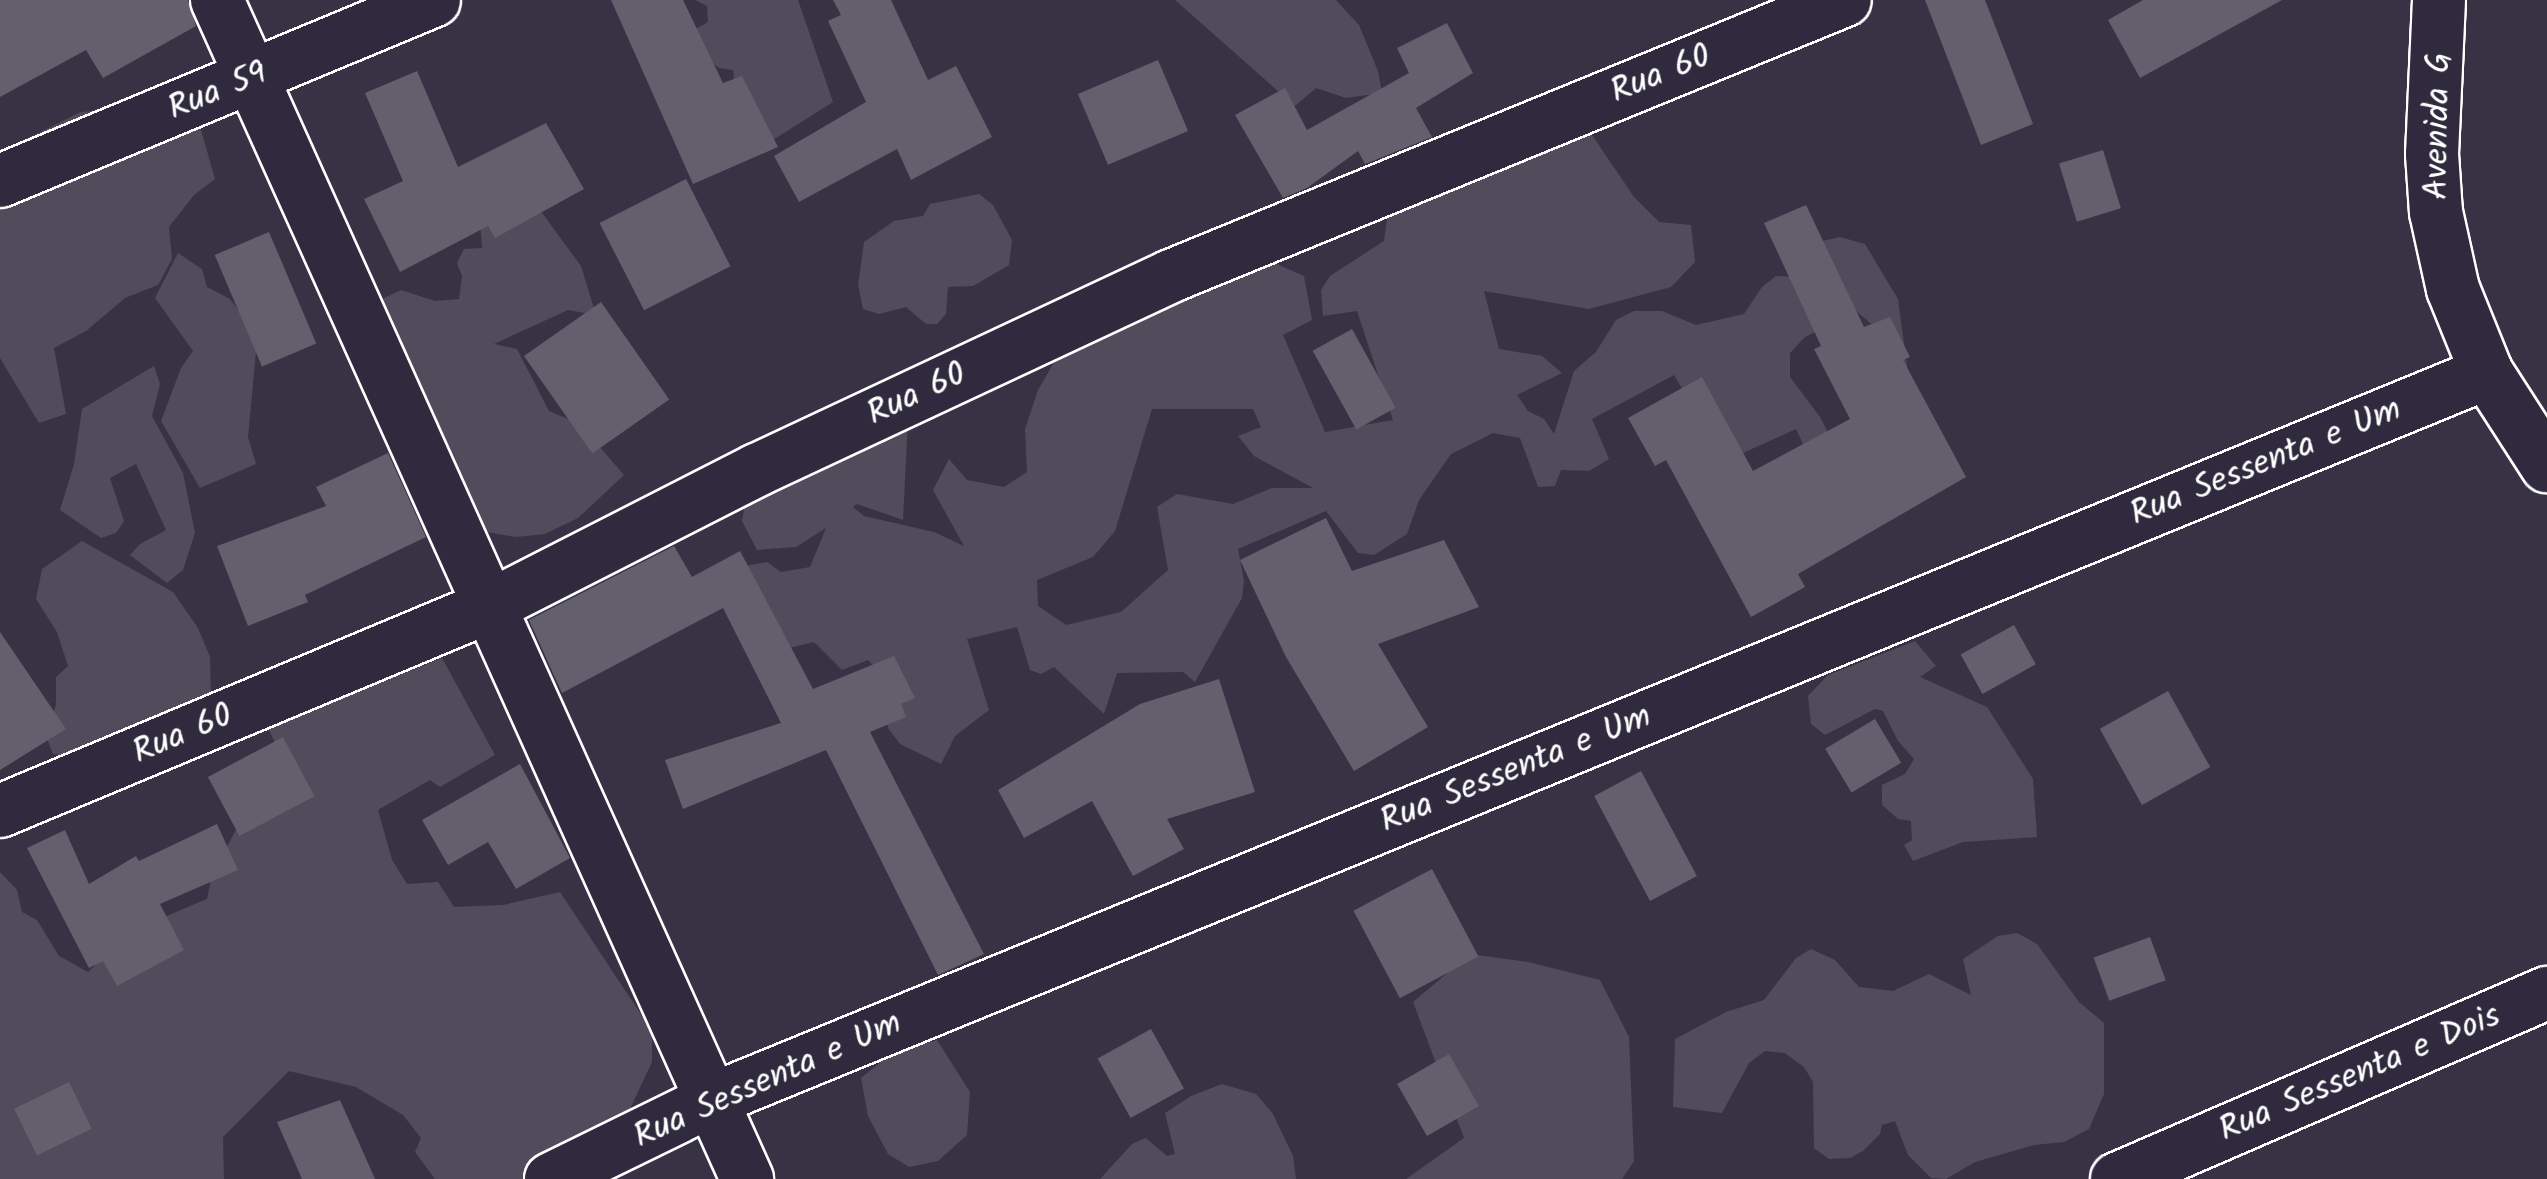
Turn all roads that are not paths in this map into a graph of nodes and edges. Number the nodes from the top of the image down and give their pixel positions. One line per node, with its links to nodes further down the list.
1 (216, 0): 5 (street)
2 (434, 0): 5 (street, Rua 59)
3 (1845, 0): 9 (street, Rua 60)
4 (2440, 0): 7 (street, Avenida G)
5 (250, 79): 6 (street, Rua 59); 9 (street)
6 (0, 180)
7 (2487, 373): 8 (street, Avenida G); 12 (street, Rua Sessenta e Um)
8 (2547, 466)
9 (490, 606): 10 (street, Rua 60); 12 (street)
10 (0, 811)
11 (2547, 993): 15 (street, Rua Sessenta e Dois)
12 (714, 1099): 13 (street, Rua Sessenta e Um); 14 (street)
13 (551, 1179)
14 (747, 1179)
15 (2117, 1179)

